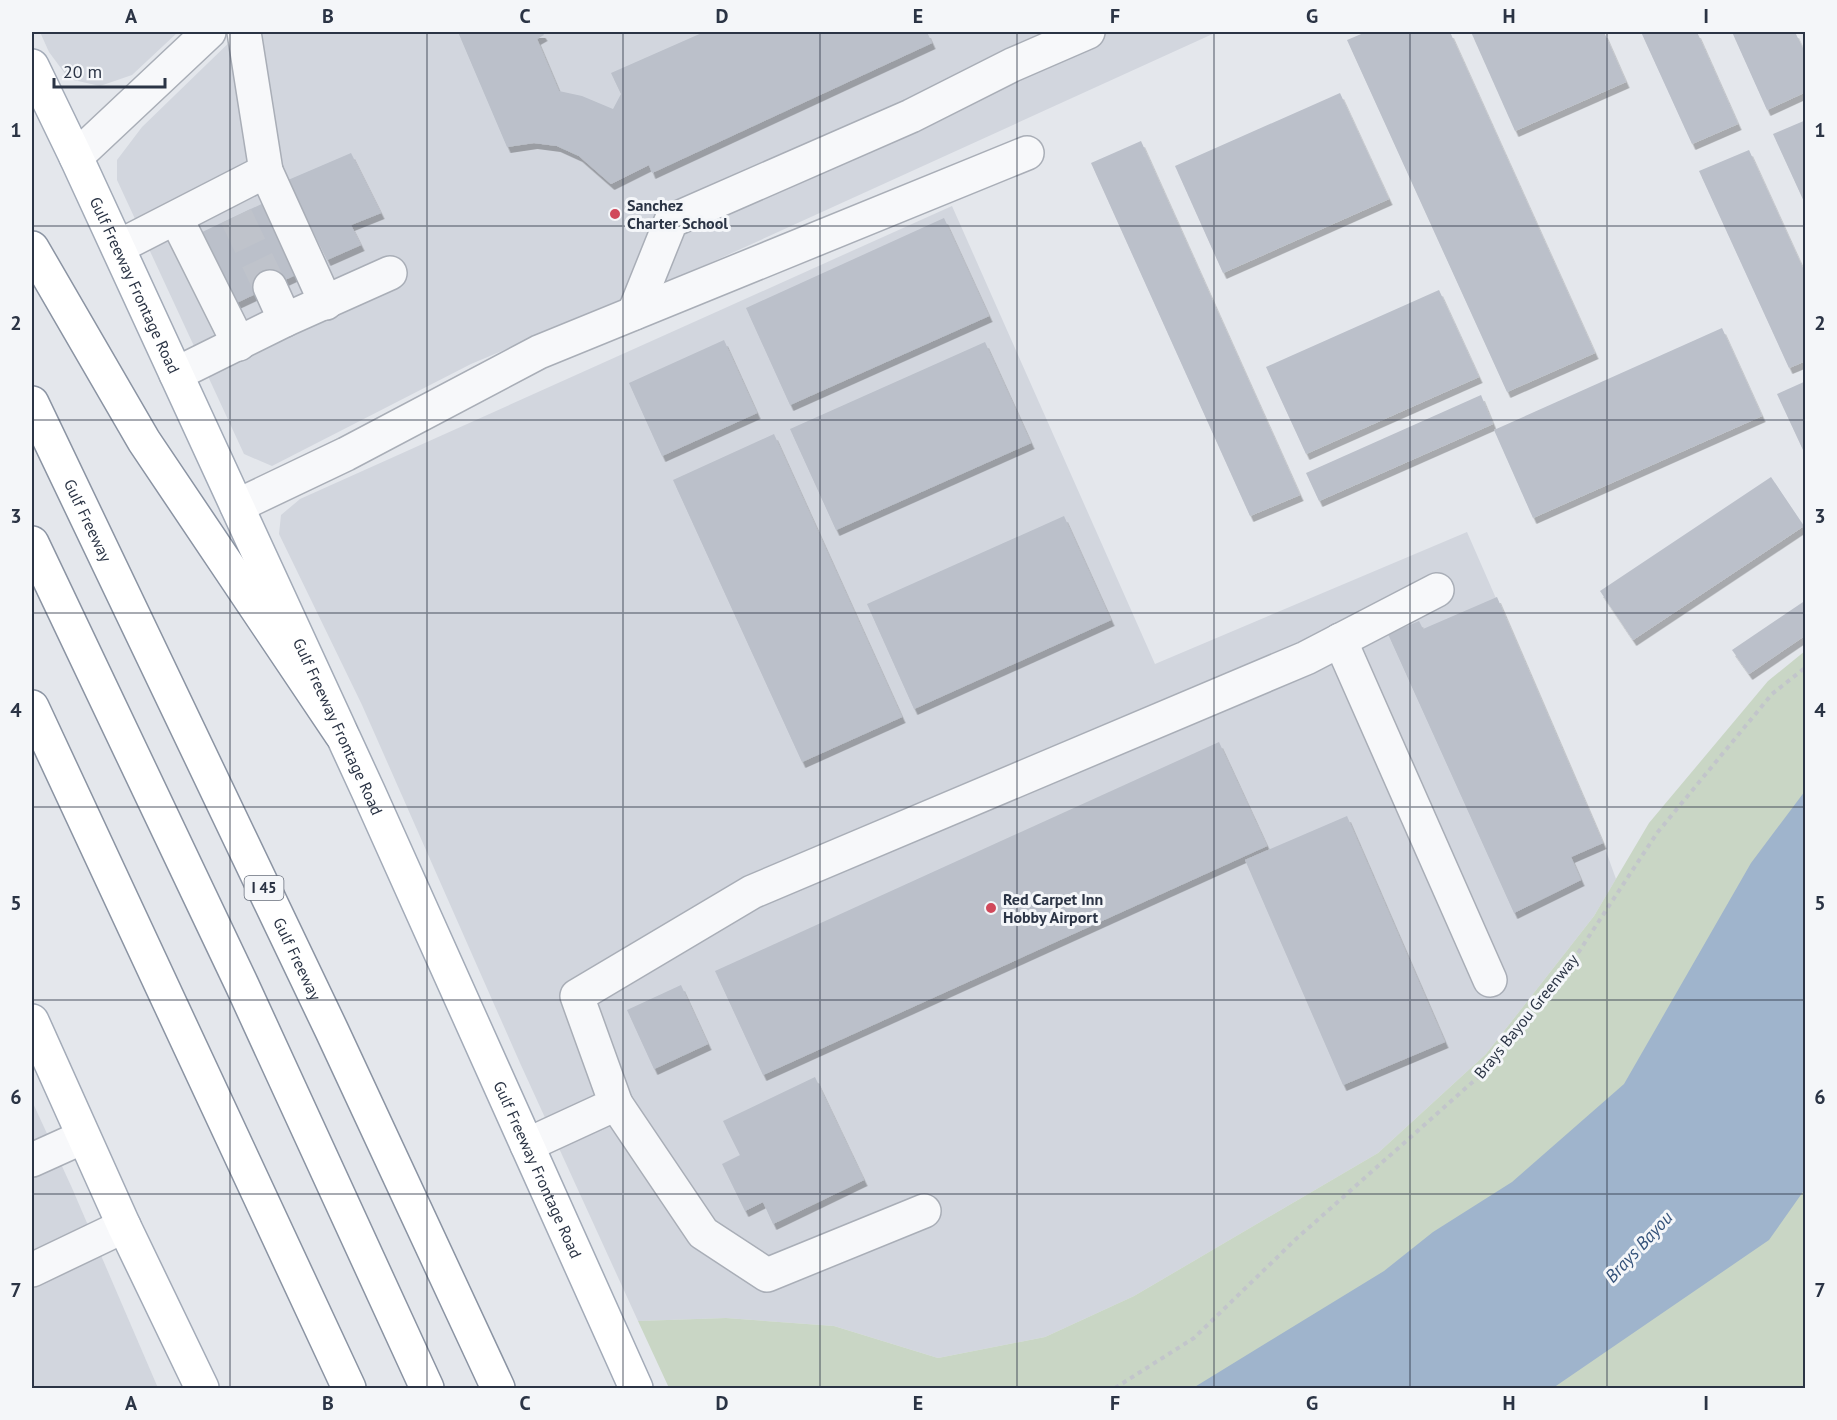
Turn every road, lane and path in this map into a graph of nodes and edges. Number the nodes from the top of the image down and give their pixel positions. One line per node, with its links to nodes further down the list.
1 (209, 32): 6 (street)
2 (244, 32): 7 (street)
3 (1088, 32): 14 (street)
4 (32, 66): 6 (main road, Gulf Freeway Frontage Road)
5 (1028, 153): 14 (street)
6 (76, 157): 9 (main road, Gulf Freeway Frontage Road)
7 (266, 171): 8 (street); 13 (street)
8 (177, 218): 9 (street); 16 (street)
9 (118, 247): 17 (main road, Gulf Freeway Frontage Road)
10 (32, 248): 25 (main road)
11 (390, 273): 13 (street)
12 (270, 287): 15 (street)
13 (326, 303): 15 (street)
14 (634, 313): 19 (street)
15 (285, 320): 16 (street)
16 (239, 344): 17 (street)
17 (176, 374): 19 (main road, Gulf Freeway Frontage Road)
18 (32, 403): 36 (main road, Gulf Freeway / I 45)
19 (237, 506): 25 (main road, Gulf Freeway Frontage Road)
20 (32, 543): 35 (main road)
21 (1437, 590): 22 (street)
22 (1340, 640): 26 (street); 28 (street)
23 (1806, 667): 40 (path, Brays Bayou Greenway)
24 (32, 707): 37 (main road)
25 (341, 734): 30 (main road, Gulf Freeway Frontage Road)
26 (1490, 980)
27 (32, 1021): 29 (main road)
28 (616, 1104): 30 (street); 32 (street)
29 (83, 1137): 31 (street); 33 (main road)
30 (527, 1145): 39 (main road, Gulf Freeway Frontage Road)
31 (32, 1160)
32 (924, 1211)
33 (124, 1226): 34 (street); 38 (main road)
34 (32, 1270)
35 (423, 1379)
36 (495, 1382)
37 (348, 1386)
38 (202, 1389)
39 (636, 1389)
40 (1115, 1389)

